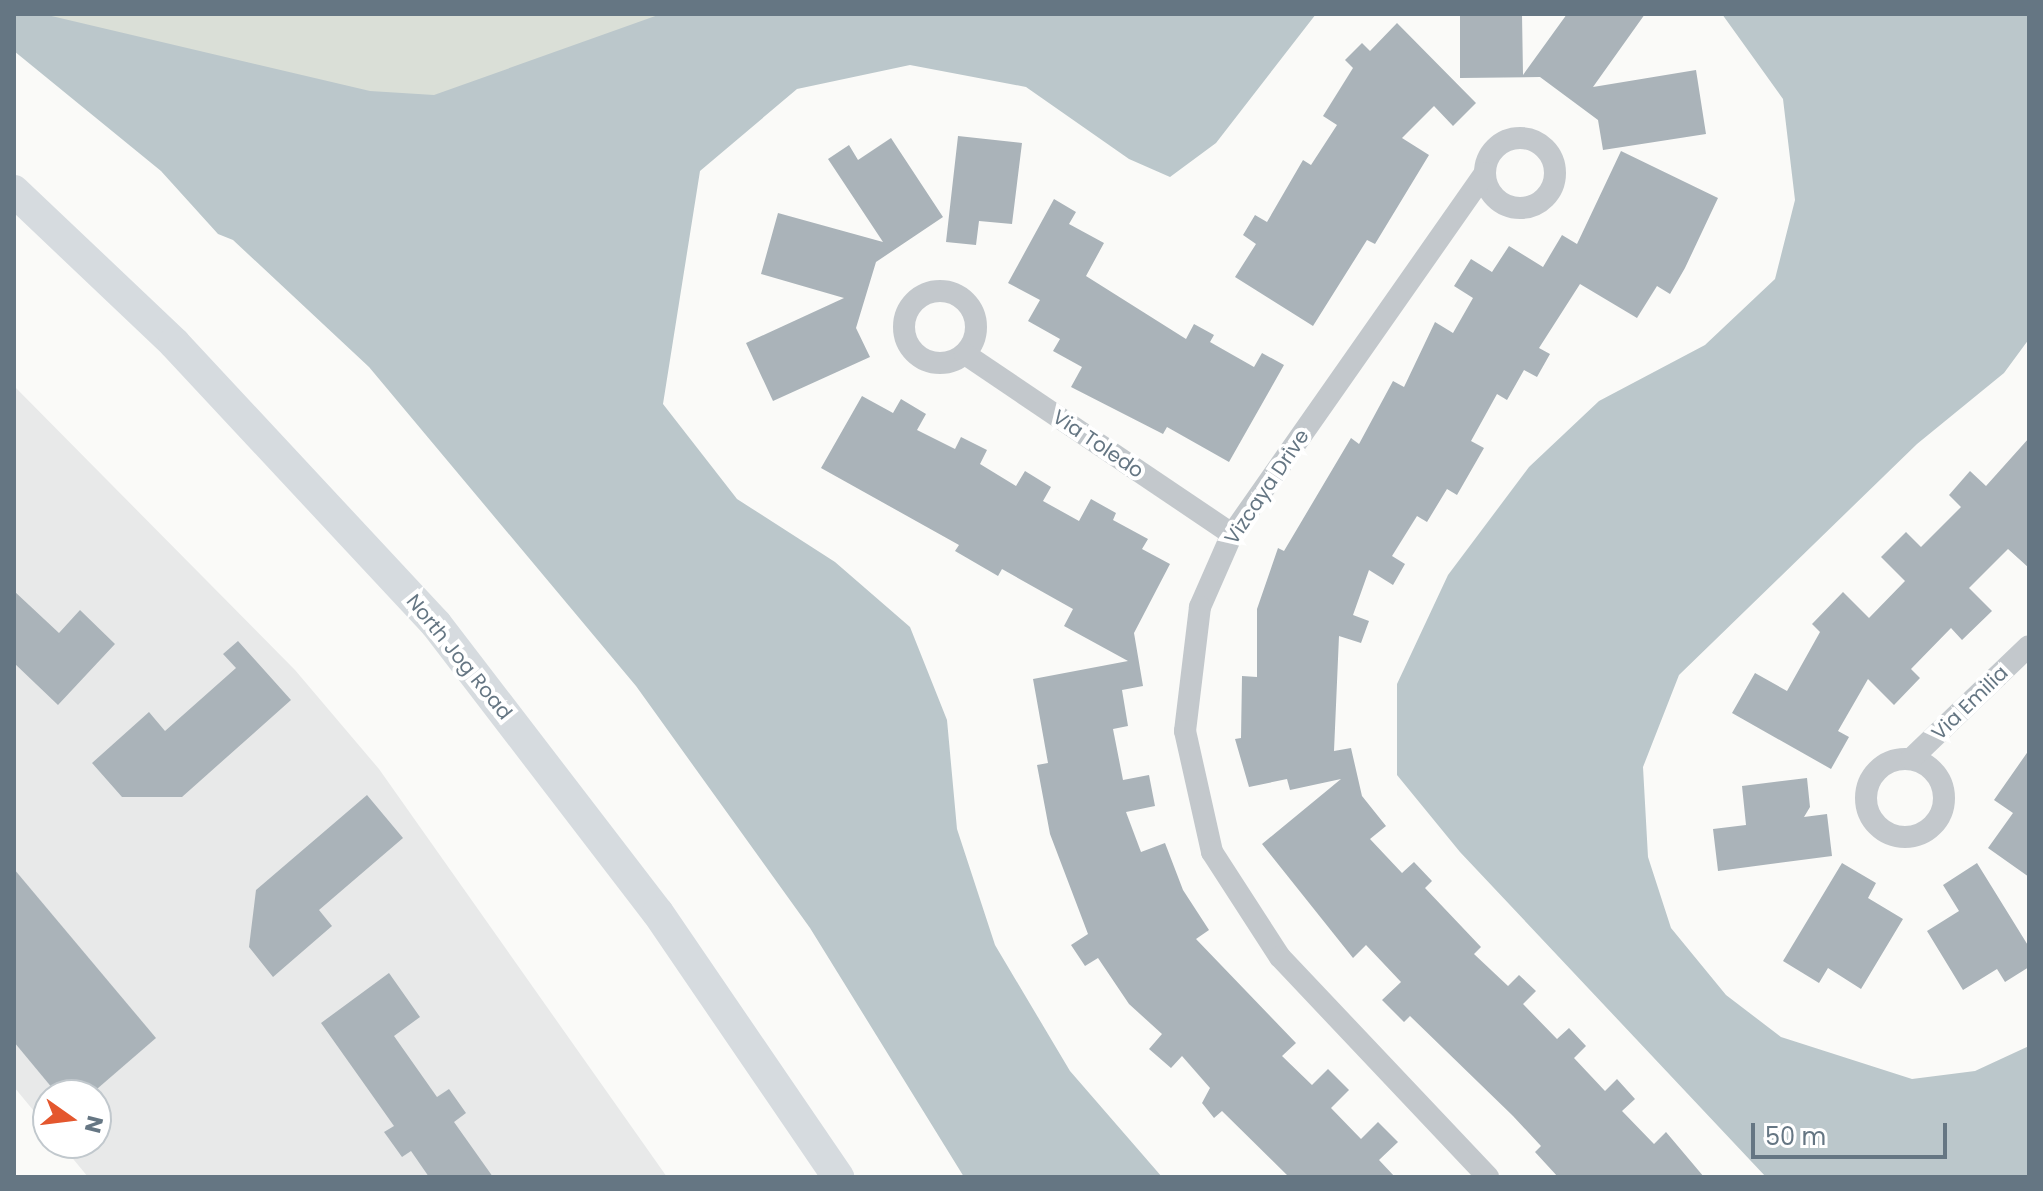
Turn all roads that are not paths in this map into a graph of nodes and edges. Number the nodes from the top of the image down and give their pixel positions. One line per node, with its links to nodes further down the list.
1 (1485, 173): 4 (street, Vizcaya Drive)
2 (14, 191): 7 (street, North Jog Road)
3 (965, 354): 4 (street, Via Toledo)
4 (1232, 534): 8 (street, Vizcaya Drive)
5 (2029, 646): 6 (street, Via Emilia)
6 (1911, 759)
7 (838, 1177)
8 (1488, 1177)

